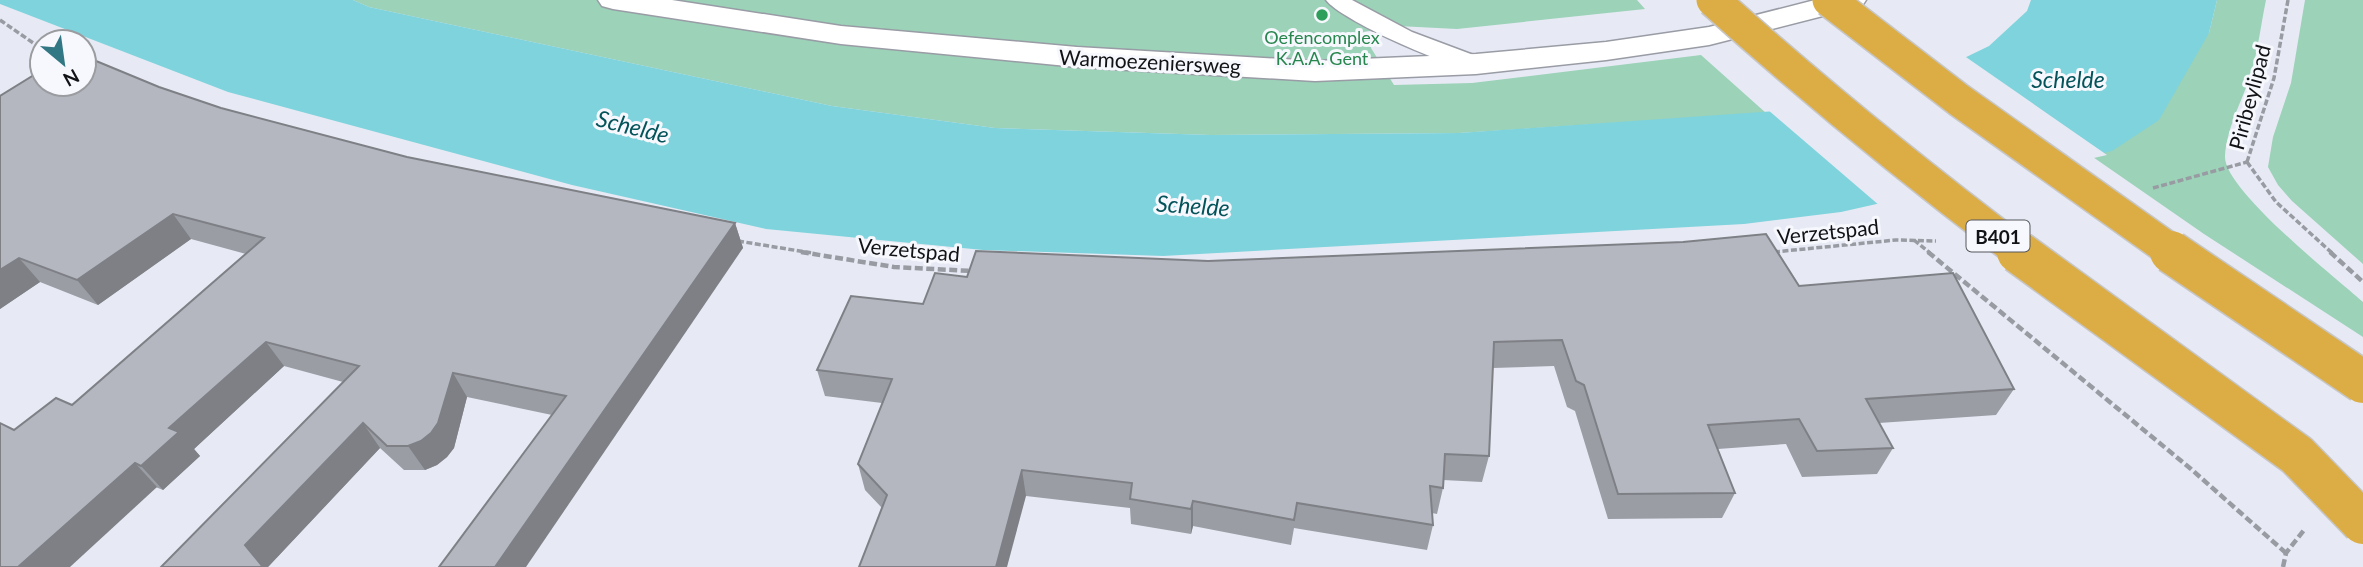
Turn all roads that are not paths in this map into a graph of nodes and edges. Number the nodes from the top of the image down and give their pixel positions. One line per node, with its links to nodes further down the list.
1 (613, 0): 6 (street, Warmoezeniersweg)
2 (1337, 0): 6 (lane)
3 (1713, 0): 8 (highway, B401, bridge)
4 (1829, 0): 7 (highway, bridge)
5 (1852, 0): 6 (street, Warmoezeniersweg)
6 (1476, 64)
7 (2363, 382)
8 (2297, 454): 9 (highway, B401); 10 (highway, bridge)
9 (2363, 483)
10 (2363, 523)

